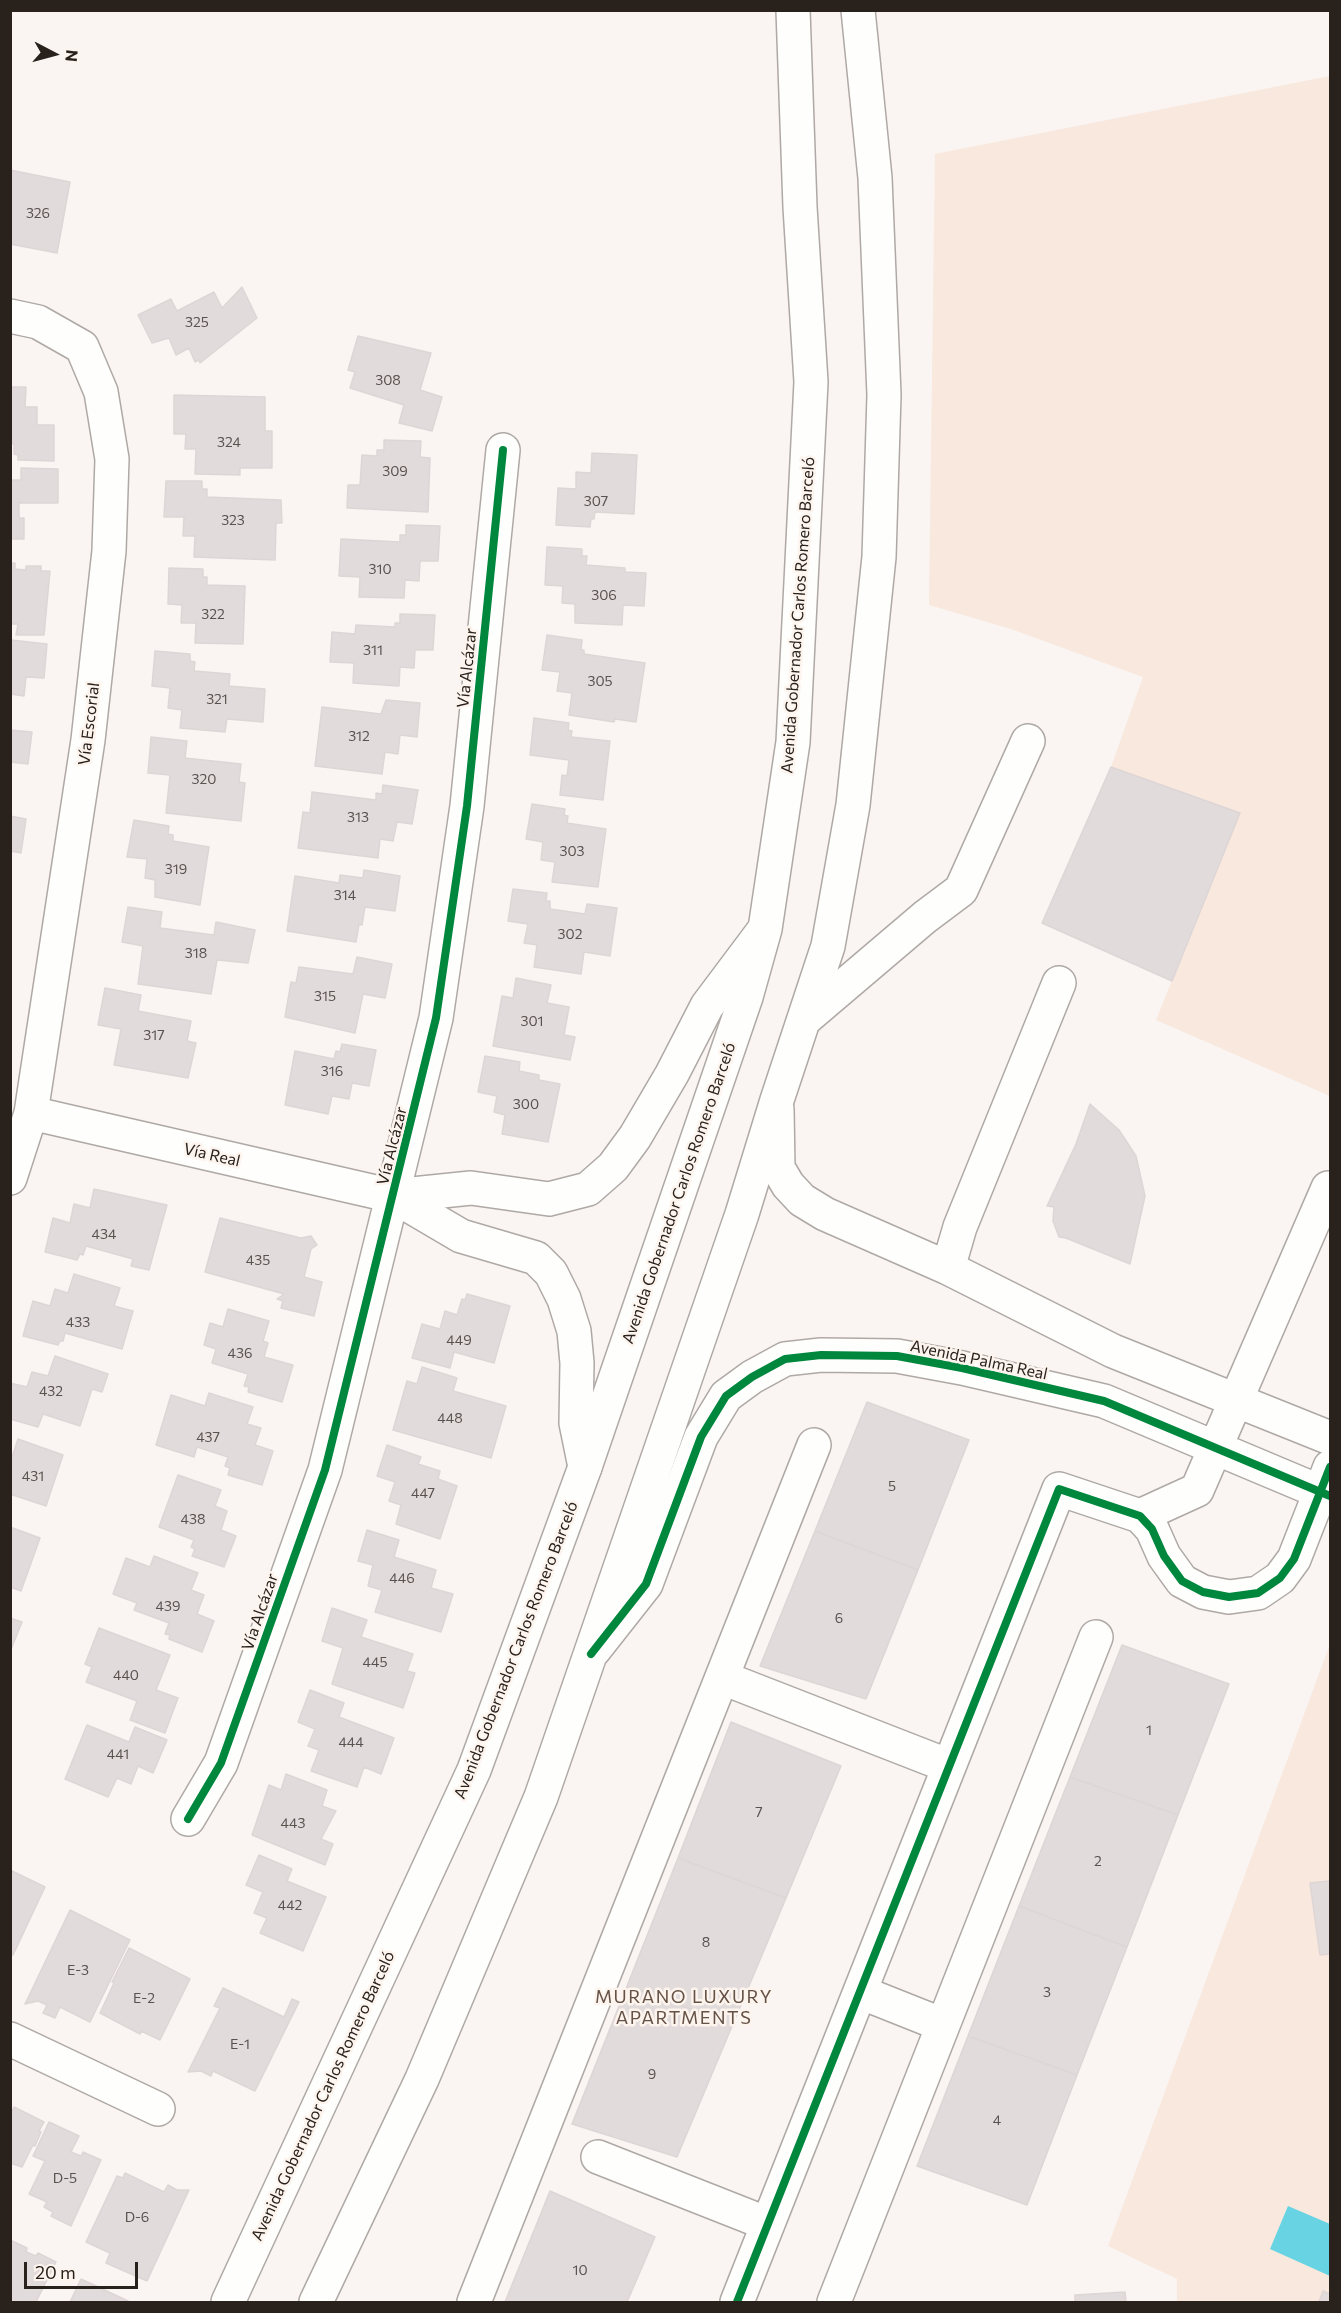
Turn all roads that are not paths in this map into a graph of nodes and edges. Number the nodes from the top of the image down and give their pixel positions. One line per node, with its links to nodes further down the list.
1 (793, 10): 6 (street, Avenida Gobernador Carlos Romero Barceló)
2 (858, 10): 8 (street)
3 (10, 316): 10 (street, Vía Escorial)
4 (503, 450): 13 (street, Vía Alcázar)
5 (1028, 741): 8 (street)
6 (765, 929): 13 (street); 19 (street, Avenida Gobernador Carlos Romero Barceló)
7 (1059, 983): 14 (street)
8 (805, 1019): 9 (street)
9 (777, 1100): 14 (street); 23 (street)
10 (31, 1113): 11 (street, Vía Escorial); 13 (street, Vía Real)
11 (10, 1178)
12 (1328, 1188): 15 (street)
13 (393, 1196): 19 (street); 26 (street, Vía Alcázar)
14 (948, 1268): 15 (street)
15 (1237, 1399): 16 (street); 18 (street)
16 (1330, 1438)
17 (814, 1445): 24 (street)
18 (1216, 1449): 20 (street, Avenida Palma Real); 21 (street); 23 (street, Avenida Palma Real)
19 (585, 1467): 33 (street, Avenida Gobernador Carlos Romero Barceló)
20 (1327, 1485): 21 (street)
21 (1140, 1516): 25 (street)
22 (1096, 1637): 28 (street)
23 (591, 1654): 34 (street)
24 (723, 1678): 25 (street); 35 (street)
25 (949, 1766): 27 (street)
26 (188, 1819)
27 (860, 1992): 28 (street); 32 (street)
28 (943, 2025): 37 (street)
29 (10, 2039): 30 (street)
30 (158, 2109)
31 (598, 2157): 32 (street)
32 (768, 2224): 36 (street)
33 (228, 2302)
34 (316, 2302)
35 (474, 2302)
36 (737, 2302)
37 (834, 2302)

